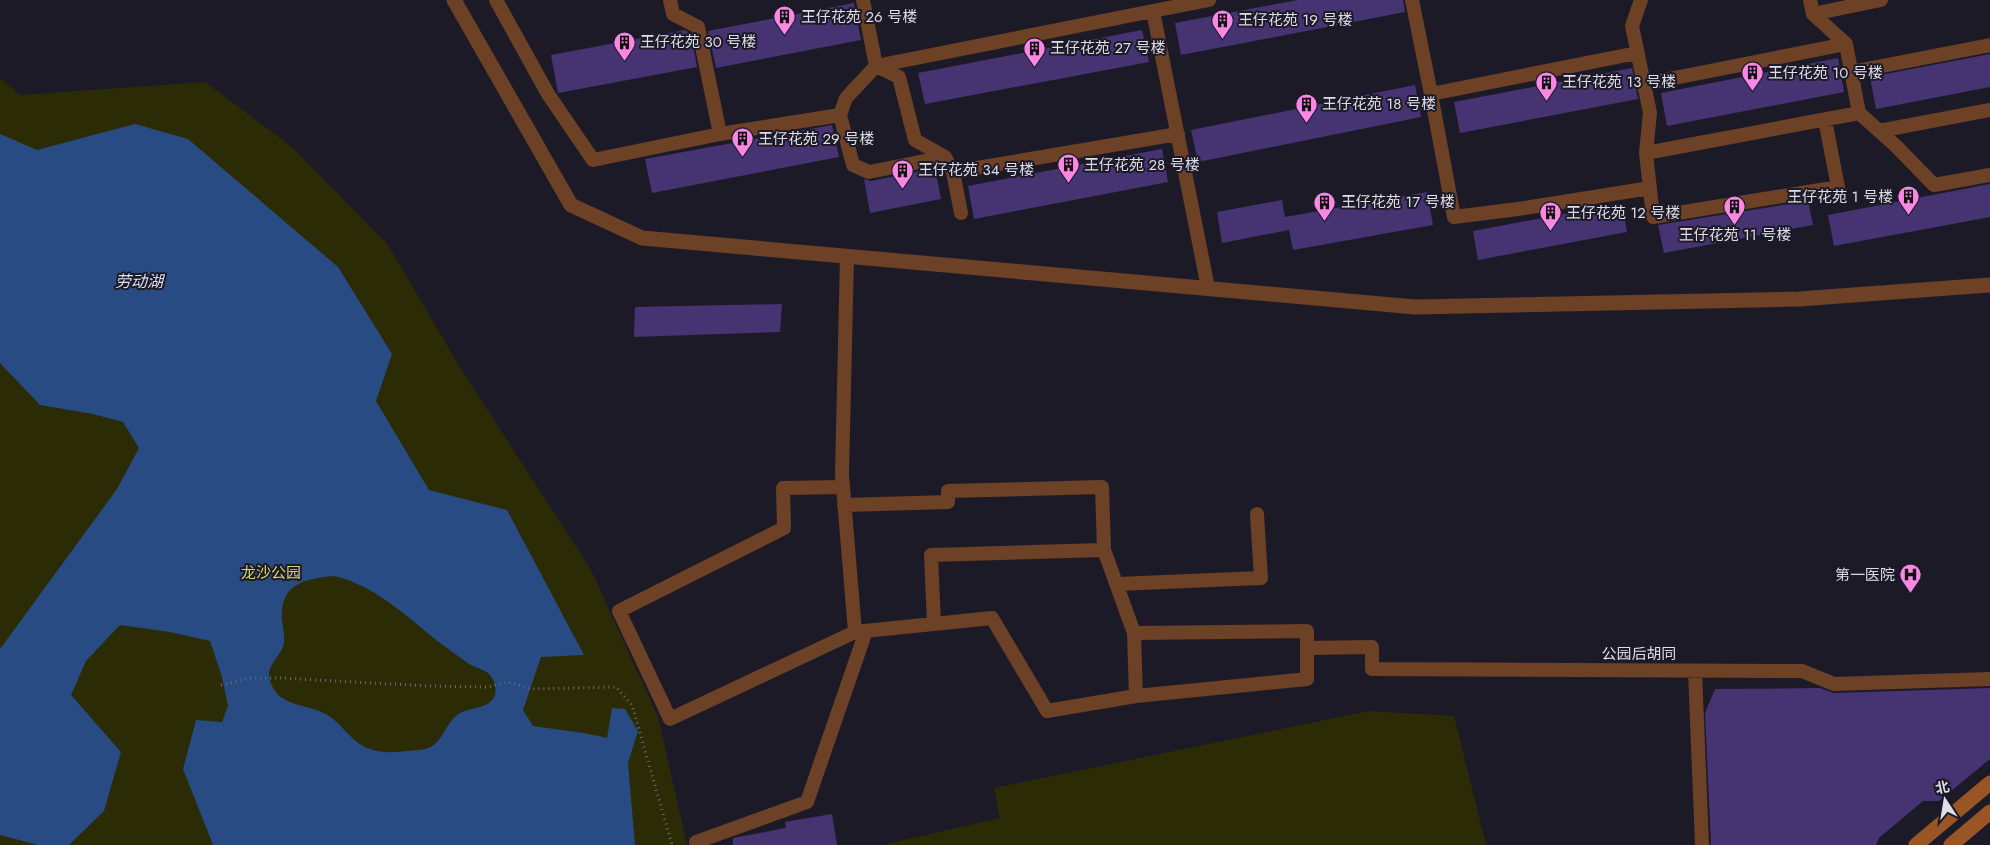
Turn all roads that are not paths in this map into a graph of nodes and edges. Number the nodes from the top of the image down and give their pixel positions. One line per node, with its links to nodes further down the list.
1 (454, 0): 31 (street)
2 (496, 0): 23 (street)
3 (670, 0): 23 (street)
4 (863, 0): 14 (street)
5 (1210, 0): 10 (street)
6 (1412, 0): 17 (street)
7 (1641, 0): 13 (street)
8 (1881, 0): 9 (street)
9 (1812, 7): 11 (street)
10 (1153, 12): 14 (street); 24 (street)
11 (1846, 44): 15 (street); 16 (street)
12 (1990, 45): 15 (street)
13 (1637, 53): 16 (street); 17 (street)
14 (876, 66): 20 (street); 26 (street)
15 (1851, 72): 19 (street)
16 (1644, 84): 25 (street)
17 (1431, 94): 29 (street)
18 (1990, 110): 22 (street)
19 (1860, 113): 21 (street); 22 (street)
20 (840, 115): 23 (street); 26 (street)
21 (1825, 120): 25 (street); 29 (street)
22 (1879, 131): 28 (street)
23 (720, 134)
24 (1178, 134): 27 (street); 33 (street)
25 (1646, 153): 29 (street)
26 (945, 157): 27 (street)
27 (953, 172): 30 (street)
28 (1990, 175)
29 (1650, 188)
30 (962, 213)
31 (847, 256): 33 (street); 34 (street)
32 (1990, 285): 33 (street)
33 (1208, 288)
34 (843, 487): 35 (street); 40 (street)
35 (844, 505): 37 (street); 40 (street)
36 (1257, 514): 38 (street)
37 (1104, 550): 38 (street); 39 (street)
38 (1117, 584): 41 (street)
39 (934, 624): 40 (street); 45 (street)
40 (861, 631): 48 (street)
41 (1134, 633): 42 (street); 45 (street)
42 (1307, 648): 43 (street, 公园后胡同); 45 (street)
43 (1695, 671): 44 (street, 公园后胡同); 49 (street)
44 (1990, 679)
45 (1136, 696)
46 (1990, 783): 50 (main road)
47 (1990, 812): 51 (main road)
48 (696, 842)
49 (1702, 845)
50 (1916, 845)
51 (1951, 845)

